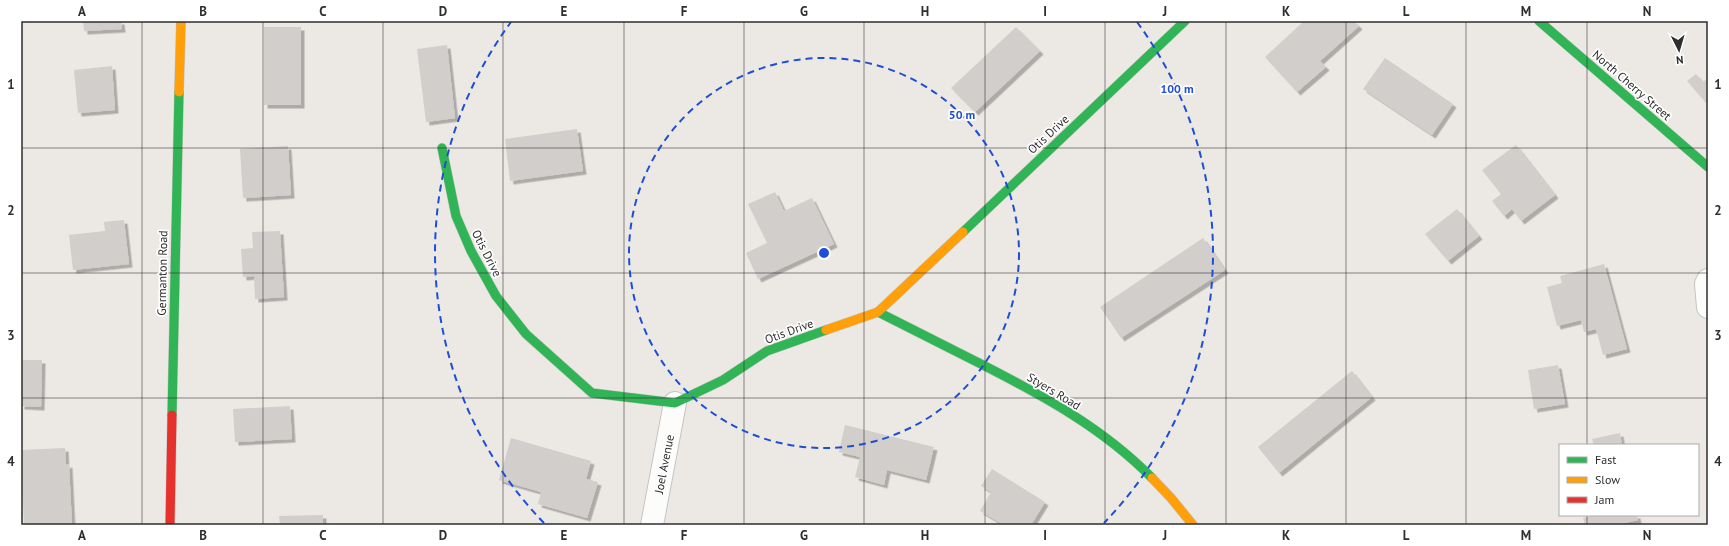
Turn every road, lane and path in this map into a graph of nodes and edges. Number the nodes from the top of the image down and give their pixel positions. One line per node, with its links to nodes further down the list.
1 (181, 21): 10 (street, Germanton Road)
2 (1185, 21): 8 (street, Otis Drive)
3 (1539, 21): 5 (street, North Cherry Street)
4 (442, 148): 9 (street, Otis Drive)
5 (1708, 167)
6 (1708, 280): 7 (street)
7 (1708, 307)
8 (878, 312): 9 (street, Otis Drive); 12 (street, Styers Road)
9 (675, 403): 11 (street, Joel Avenue)
10 (170, 525)
11 (652, 525)
12 (1193, 525)

